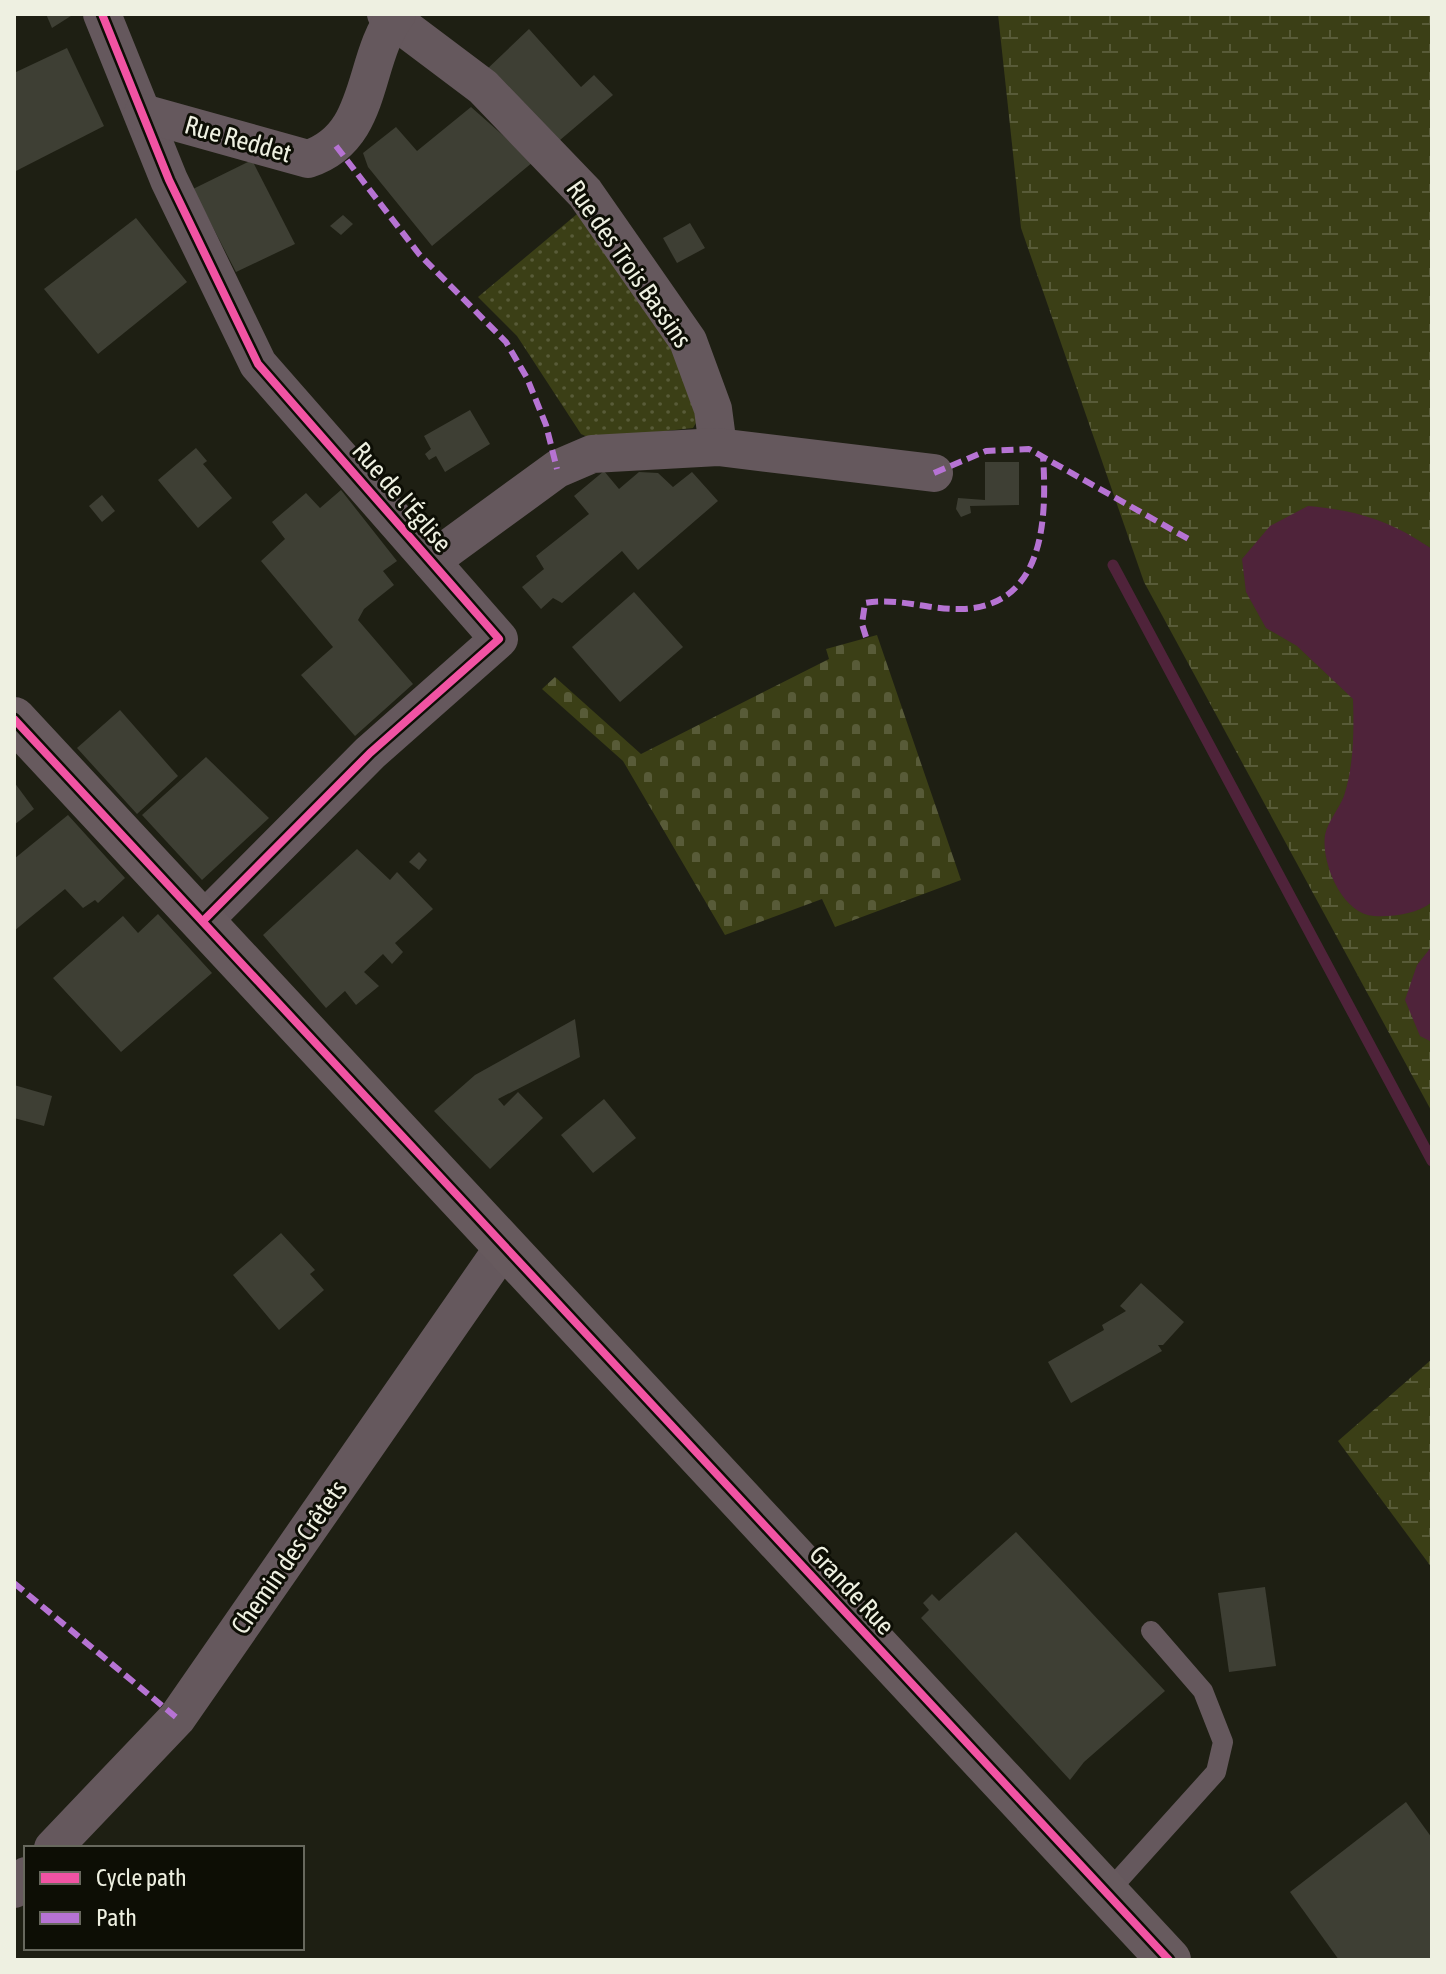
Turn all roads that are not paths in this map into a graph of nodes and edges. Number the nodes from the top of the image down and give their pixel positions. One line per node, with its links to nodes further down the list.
1 (102, 14): 3 (street, Rue de l'Église)
2 (392, 16): 3 (street, Rue Reddet); 4 (street, Rue des Trois Bassins)
3 (143, 113): 6 (street, Rue de l'Église)
4 (718, 447): 5 (street); 6 (street)
5 (934, 473)
6 (431, 561): 8 (street, Rue de l'Église)
7 (14, 719): 8 (street, Grande Rue)
8 (203, 921): 9 (street, Grande Rue)
9 (503, 1248): 11 (street, Chemin des Crêtets); 12 (street, Grande Rue)
10 (1151, 1631): 12 (lane)
11 (55, 1846)
12 (1107, 1893): 13 (street, Grande Rue)
13 (1169, 1960)

